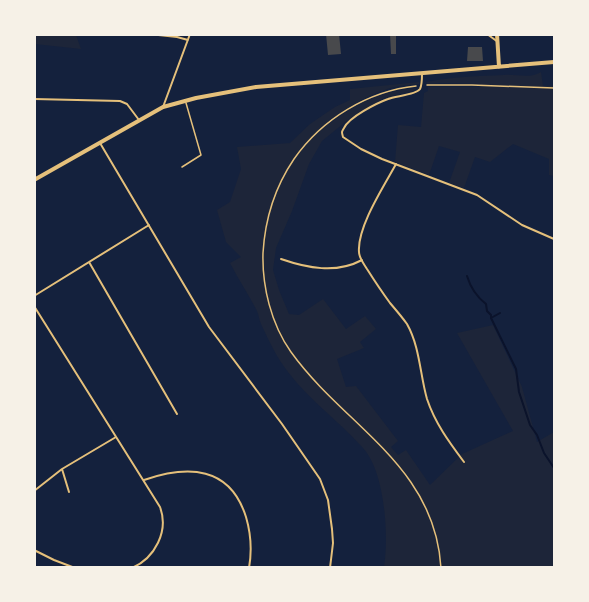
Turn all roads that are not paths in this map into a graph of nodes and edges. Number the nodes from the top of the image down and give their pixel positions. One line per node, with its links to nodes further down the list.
1 (149, 34): 5 (street)
2 (190, 34): 5 (street)
3 (487, 34): 6 (street)
4 (497, 34): 6 (main road)
5 (188, 40): 12 (street)
6 (498, 42): 8 (main road)
7 (555, 62): 8 (main road)
8 (498, 67): 9 (main road)
9 (422, 73): 11 (main road); 15 (street)
10 (34, 99): 13 (street)
11 (185, 101): 12 (main road); 16 (lane)
12 (163, 107): 13 (main road)
13 (139, 120): 14 (main road)
14 (100, 143): 17 (main road); 18 (street)
15 (396, 164): 19 (street); 21 (street)
16 (182, 167)
17 (34, 180)
18 (149, 225): 22 (street); 37 (street)
19 (555, 239)
20 (281, 259): 21 (street)
21 (362, 260): 27 (street)
22 (89, 262): 23 (street); 25 (street)
23 (34, 296)
24 (34, 306): 26 (street)
25 (177, 414)
26 (116, 437): 28 (street); 29 (street)
27 (464, 462)
28 (62, 469): 30 (street); 31 (street)
29 (144, 480): 33 (street); 36 (street)
30 (34, 491)
31 (69, 492)
32 (34, 550): 34 (street)
33 (139, 566): 35 (street)
34 (75, 567)
35 (132, 567)
36 (249, 567)
37 (330, 567)

